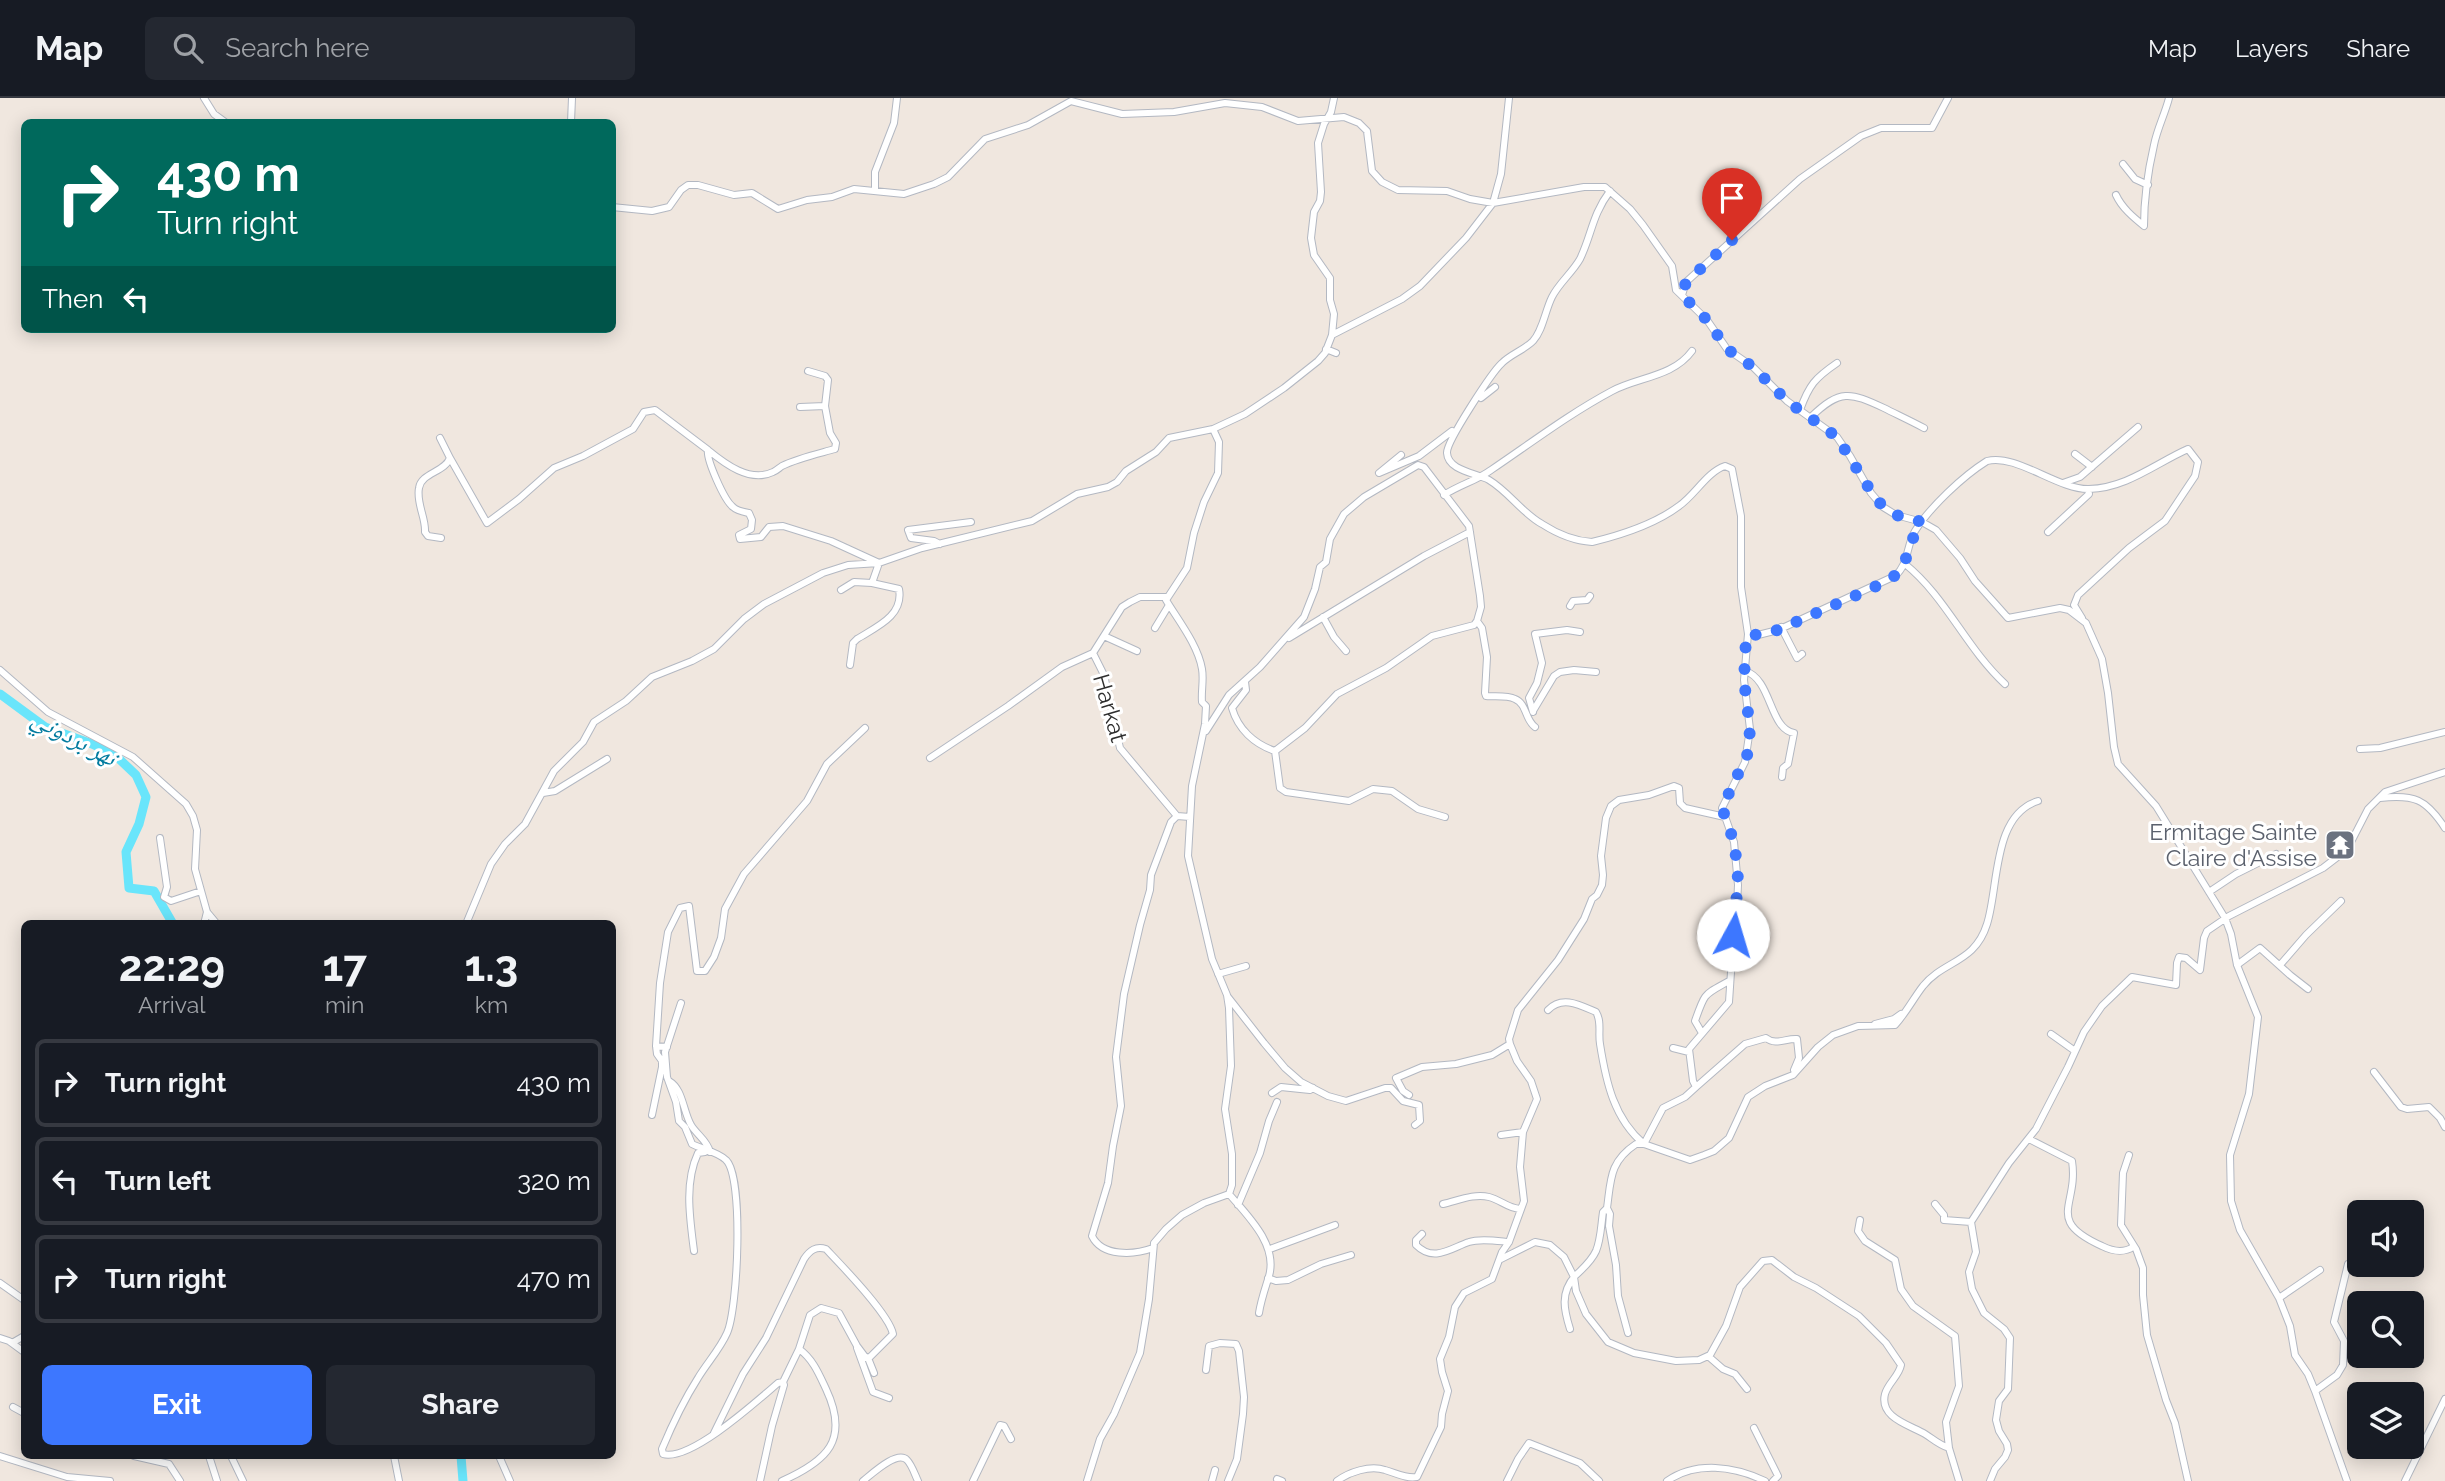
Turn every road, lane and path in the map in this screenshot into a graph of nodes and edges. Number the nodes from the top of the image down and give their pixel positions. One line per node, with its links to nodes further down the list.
1 (204, 98): 9 (street)
2 (572, 98): 10 (street)
3 (897, 98): 14 (street)
4 (1334, 98): 8 (street); 11 (street)
5 (1509, 98): 17 (street)
6 (1948, 98): 19 (street)
7 (2169, 98): 13 (street)
8 (1344, 117): 11 (street); 17 (street)
9 (221, 119)
10 (571, 119)
11 (1326, 119): 14 (street); 20 (street)
12 (2123, 164): 13 (street)
13 (2148, 185): 16 (street)
14 (875, 189): 18 (street)
15 (1611, 191): 17 (street); 19 (street); 27 (street)
16 (2116, 195)
17 (1493, 203): 20 (street)
18 (616, 207)
19 (1682, 295): 30 (street)
20 (1332, 335): 21 (street)
21 (1326, 349): 23 (street); 34 (street)
22 (1692, 351): 42 (street)
23 (1336, 353)
24 (1837, 363): 30 (street)
25 (808, 371): 29 (street)
26 (1495, 387): 27 (street)
27 (1475, 404): 35 (street)
28 (800, 407): 29 (street)
29 (825, 407): 37 (street)
30 (1800, 410): 31 (street)
31 (1811, 417): 33 (street); 47 (street)
32 (2138, 427): 41 (street)
33 (1924, 428)
34 (1213, 429): 51 (street); 57 (street)
35 (1456, 429): 38 (street); 42 (street)
36 (440, 438): 40 (street)
37 (708, 450): 40 (street); 52 (street)
38 (1401, 454)
39 (2075, 454): 41 (street)
40 (450, 458): 50 (street)
41 (2092, 467): 43 (street)
42 (1479, 478): 45 (street); 66 (street)
43 (2063, 483): 44 (street); 47 (street)
44 (2088, 489): 49 (street); 62 (street)
45 (1444, 495): 48 (street); 68 (street)
46 (971, 522): 51 (street)
47 (1922, 522): 53 (street); 62 (street)
48 (1470, 532): 60 (street); 61 (street)
49 (2048, 532)
50 (442, 538)
51 (940, 544): 52 (street)
52 (879, 563): 54 (street); 91 (street)
53 (1905, 564): 63 (street); 80 (street)
54 (872, 583): 55 (street); 74 (street)
55 (841, 590)
56 (1590, 596): 59 (street)
57 (1168, 597): 58 (street); 67 (street)
58 (1169, 605): 64 (street); 84 (street)
59 (1570, 606)
60 (1323, 617): 68 (street); 70 (street)
61 (1477, 621): 81 (street); 86 (street)
62 (2084, 621): 102 (street)
63 (1781, 627): 66 (street); 72 (street)
64 (1155, 628)
65 (1580, 632): 81 (street)
66 (1748, 634): 77 (street)
67 (1104, 636): 69 (street); 71 (street)
68 (1284, 641): 79 (street)
69 (1137, 651)
70 (1346, 651)
71 (1093, 653): 73 (street); 75 (street, Harkat)
72 (1802, 654)
73 (1080, 659): 75 (street); 87 (street)
74 (850, 666)
75 (1098, 666): 94 (street, Harkat)
76 (0, 670): 101 (street)
77 (1745, 671): 90 (street); 97 (street)
78 (1596, 673): 81 (street)
79 (1245, 682): 84 (street); 86 (street)
80 (2005, 684)
81 (1533, 712)
82 (864, 728): 121 (street)
83 (2445, 732): 85 (street)
84 (1202, 736): 95 (street)
85 (2360, 749)
86 (1275, 751): 96 (street)
87 (930, 758)
88 (607, 759): 91 (street)
89 (2445, 772): 92 (street)
90 (1782, 777)
91 (543, 793): 108 (street)
92 (2378, 798): 98 (street); 105 (street)
93 (2038, 801): 127 (street)
94 (1177, 816): 95 (street); 154 (street)
95 (1190, 817): 112 (street)
96 (1444, 817)
97 (1725, 817): 113 (street); 120 (street)
98 (2445, 828)
99 (160, 838): 101 (street)
100 (2276, 854): 102 (street)
101 (201, 891): 104 (street)
102 (2209, 892): 105 (street)
103 (2341, 901): 110 (street)
104 (207, 912): 106 (street); 107 (street)
105 (2225, 918): 109 (street); 124 (street)
106 (205, 920)
107 (214, 920)
108 (468, 920)
109 (2237, 965): 110 (street); 165 (street)
110 (2280, 965): 114 (street)
111 (1246, 966): 112 (street)
112 (1218, 974): 115 (street)
113 (1729, 981): 118 (street); 118 (street)
114 (2308, 989)
115 (1227, 995): 129 (street); 142 (street)
116 (681, 1003): 122 (street)
117 (1548, 1010): 139 (street)
118 (1702, 1033): 125 (street)
119 (2051, 1034): 124 (street)
120 (1510, 1044): 131 (street); 136 (street)
121 (656, 1046): 122 (street); 133 (street)
122 (667, 1046): 140 (street)
123 (1673, 1048): 125 (street)
124 (2075, 1051): 138 (street)
125 (1689, 1052): 128 (street)
126 (2374, 1072): 135 (street)
127 (1789, 1077): 128 (street); 139 (street)
128 (1696, 1087): 139 (street)
129 (1313, 1088): 130 (street); 134 (street)
130 (1272, 1093)
131 (1409, 1095)
132 (1277, 1102): 145 (street)
133 (652, 1115)
134 (1415, 1125)
135 (2445, 1126)
136 (1523, 1132): 137 (street); 147 (street)
137 (1501, 1136)
138 (2029, 1139): 149 (street); 153 (street)
139 (1644, 1144): 146 (street)
140 (708, 1152): 156 (street); 187 (street)
141 (2129, 1155): 153 (street)
142 (1229, 1194): 145 (street); 154 (street)
143 (1443, 1204): 147 (street)
144 (1935, 1204): 149 (street)
145 (1238, 1205): 155 (street)
146 (1607, 1208): 161 (street); 168 (street)
147 (1520, 1209): 152 (street)
148 (1860, 1220): 189 (street)
149 (1971, 1222): 218 (street)
150 (1335, 1225): 155 (street)
151 (1422, 1234): 152 (street)
152 (1510, 1242): 158 (street)
153 (2133, 1247): 219 (street)
154 (1153, 1248): 208 (street)
155 (1270, 1249): 162 (street)
156 (694, 1251)
157 (1351, 1255): 162 (street)
158 (1501, 1259): 161 (street); 211 (street)
159 (2347, 1269): 181 (street)
160 (2320, 1270): 165 (street)
161 (1574, 1277): 167 (street); 175 (street)
162 (1268, 1278): 166 (street)
163 (0, 1283): 164 (street)
164 (21, 1298)
165 (2279, 1298): 181 (street)
166 (1259, 1313)
167 (1570, 1329)
168 (1628, 1333)
169 (0, 1338): 171 (street)
170 (21, 1338): 171 (street)
171 (12, 1343): 174 (street)
172 (857, 1346): 173 (street); 176 (street); 182 (street)
173 (799, 1349): 179 (street); 205 (street)
174 (21, 1350)
175 (1709, 1356): 180 (street); 189 (street)
176 (868, 1358): 178 (street); 187 (street)
177 (1206, 1370): 210 (street)
178 (874, 1373)
179 (783, 1382): 187 (street); 204 (street)
180 (1747, 1389)
181 (2315, 1391): 220 (street)
182 (890, 1398)
183 (2445, 1399): 221 (street)
184 (13, 1407): 185 (street)
185 (21, 1411)
186 (1754, 1428): 216 (street)
187 (711, 1438)
188 (1011, 1439): 207 (street)
189 (1949, 1448): 217 (street)
190 (0, 1456): 198 (street)
191 (142, 1459): 199 (street)
192 (210, 1459): 200 (street)
193 (232, 1459): 201 (street)
194 (395, 1459): 202 (street)
195 (500, 1459): 203 (street)
196 (1215, 1470): 209 (street)
197 (914, 1479): 206 (street)
198 (110, 1481)
199 (180, 1481)
200 (217, 1481)
201 (243, 1481)
202 (399, 1481)
203 (510, 1481)
204 (760, 1481)
205 (782, 1481)
206 (863, 1481)
207 (973, 1481)
208 (1087, 1481)
209 (1212, 1481)
210 (1228, 1481)
211 (1337, 1481)
212 (1507, 1481): 213 (street)
213 (1600, 1481)
214 (1667, 1481): 215 (street)
215 (1765, 1481)
216 (1773, 1481)
217 (1959, 1481)
218 (1990, 1481)
219 (2188, 1481)
220 (2347, 1481)
221 (2405, 1481)

